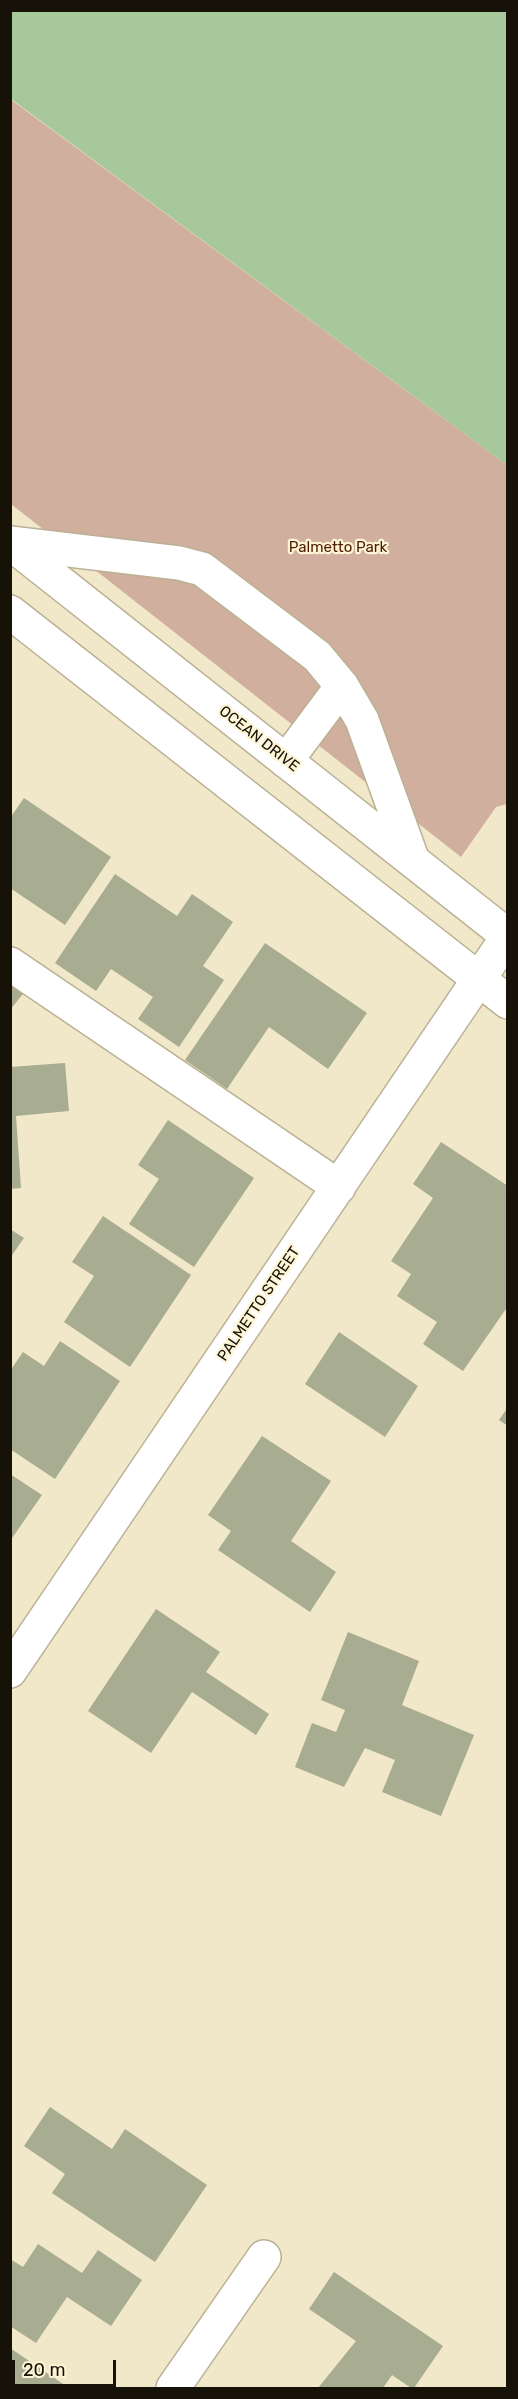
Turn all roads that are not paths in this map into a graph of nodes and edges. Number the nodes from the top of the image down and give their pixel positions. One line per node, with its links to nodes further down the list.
1 (10, 543): 3 (street); 4 (street, OCEAN DRIVE)
2 (10, 612): 6 (street)
3 (342, 686): 5 (street); 7 (street)
4 (255, 737): 5 (street, OCEAN DRIVE); 6 (street)
5 (286, 761): 7 (street, OCEAN DRIVE)
6 (223, 778): 10 (street)
7 (413, 861): 8 (street, OCEAN DRIVE)
8 (507, 936): 10 (street, PALMETTO STREET)
9 (10, 964): 12 (street)
10 (479, 978): 11 (street); 12 (street, PALMETTO STREET)
11 (507, 1002)
12 (339, 1186): 13 (street, PALMETTO STREET)
13 (10, 1671)
14 (264, 2257): 15 (street)
15 (173, 2388)

